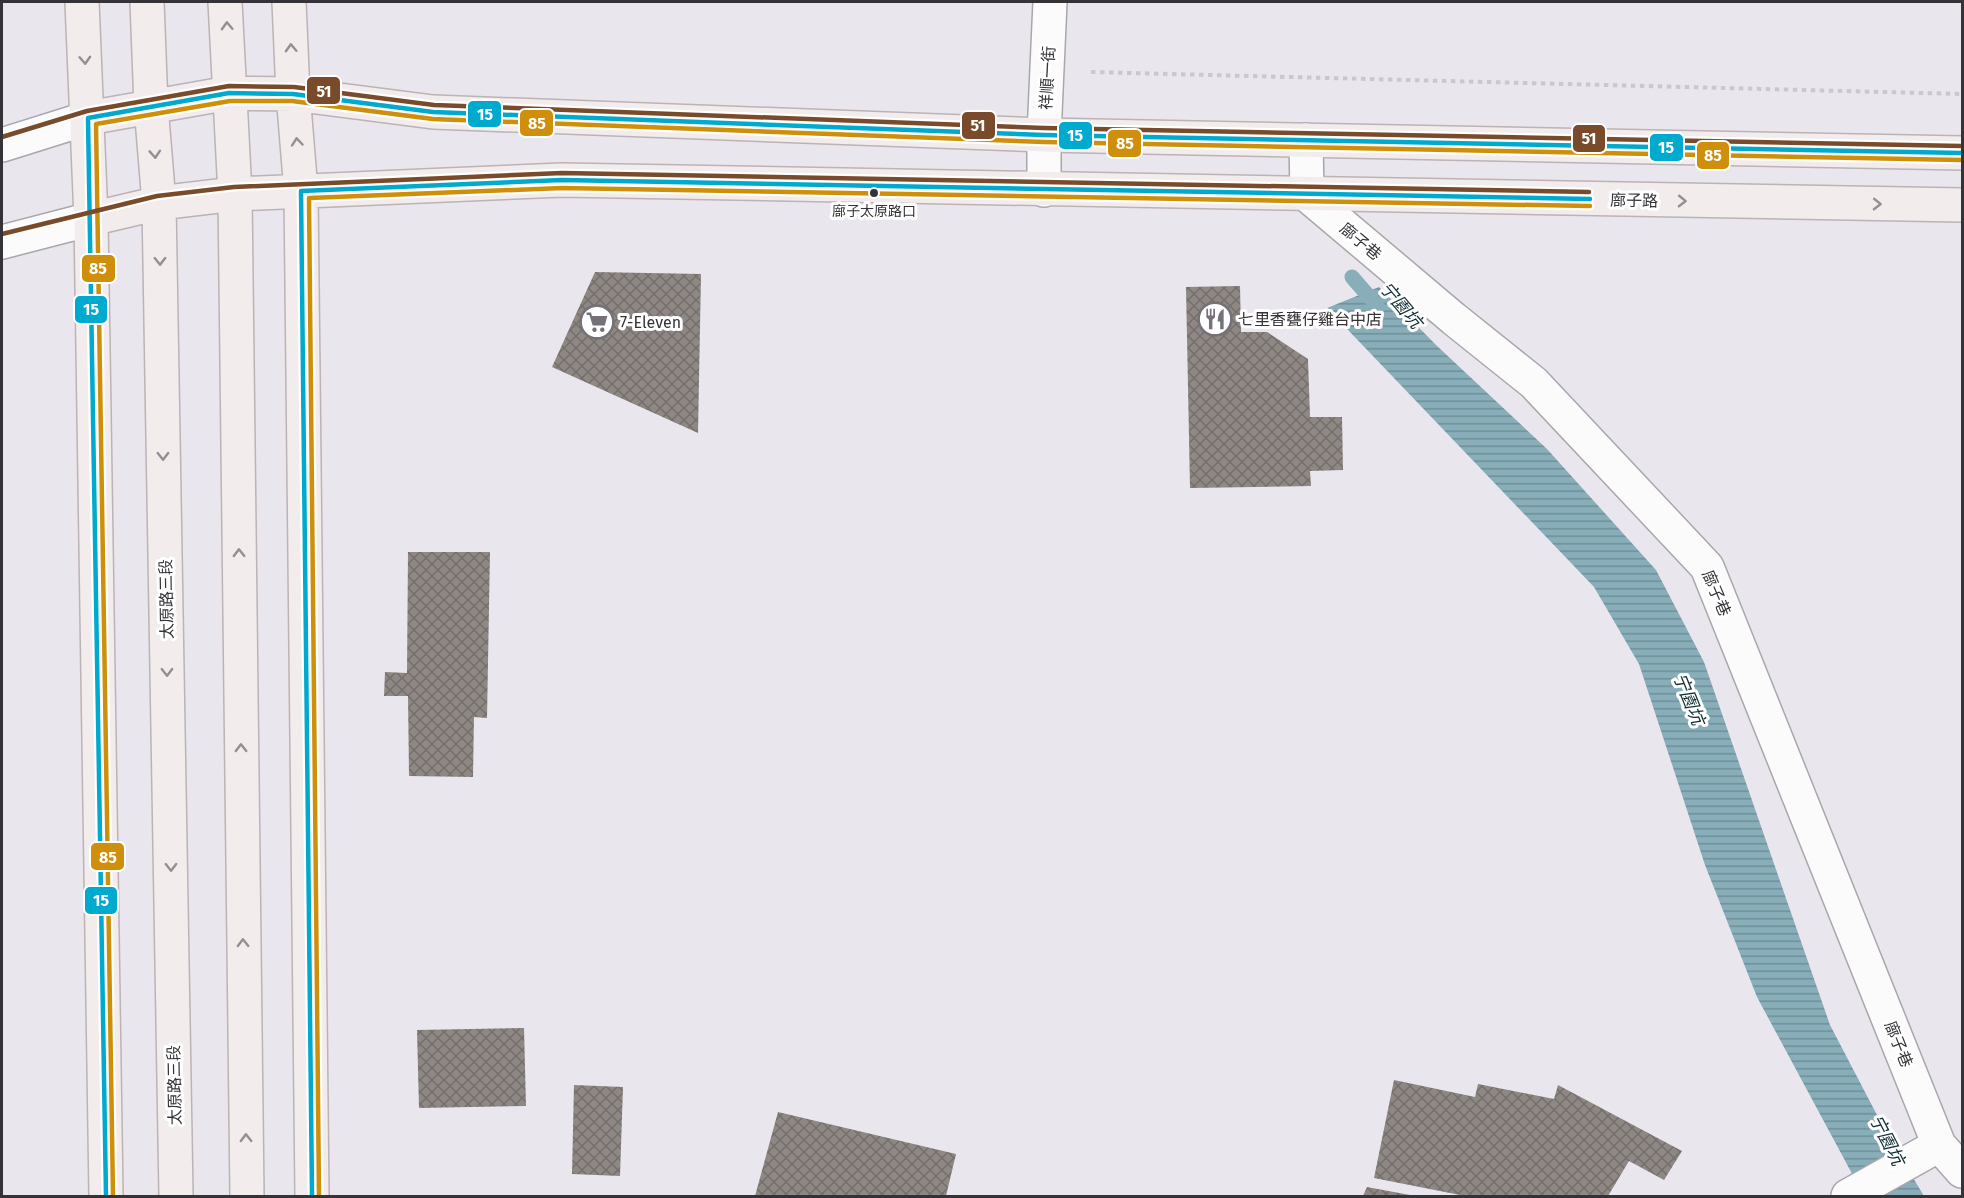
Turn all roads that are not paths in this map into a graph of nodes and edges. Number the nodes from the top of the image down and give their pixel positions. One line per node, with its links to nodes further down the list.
1 (82, 2): 9 (main road, one-way to 9)
2 (147, 2): 8 (main road, 太原路三段)
3 (225, 2): 6 (main road, one-way to 3)
4 (289, 2): 7 (main road, one-way to 4)
5 (1050, 2): 10 (street, 祥順一街)
6 (230, 93): 7 (main road); 8 (main road); 16 (main road)
7 (292, 94): 10 (main road); 15 (main road, one-way to 7)
8 (151, 106): 9 (main road); 18 (main road, 太原路三段, one-way to 18)
9 (88, 118): 12 (street); 20 (main road)
10 (1044, 135): 11 (main road); 14 (street, 祥順一街)
11 (1306, 140): 13 (main road); 17 (street)
12 (2, 145)
13 (1962, 153)
14 (1044, 190): 15 (main road, 廍子路); 17 (main road, 廍子路)
15 (301, 191): 16 (main road, 廍子路); 27 (main road)
16 (235, 194): 18 (main road, 廍子路); 26 (main road, one-way to 16)
17 (1307, 195): 19 (main road, 廍子路, one-way to 19); 22 (street, 廍子巷)
18 (159, 203): 20 (main road, 廍子路); 25 (main road, 太原路三段, one-way to 25)
19 (1962, 205)
20 (91, 219): 21 (street, 廍子路); 24 (main road)
21 (8, 240)
22 (1928, 1151): 23 (street, 廍子巷); 28 (street)
23 (1962, 1171)
24 (106, 1197)
25 (177, 1197)
26 (247, 1197)
27 (312, 1197)
28 (1848, 1197)

